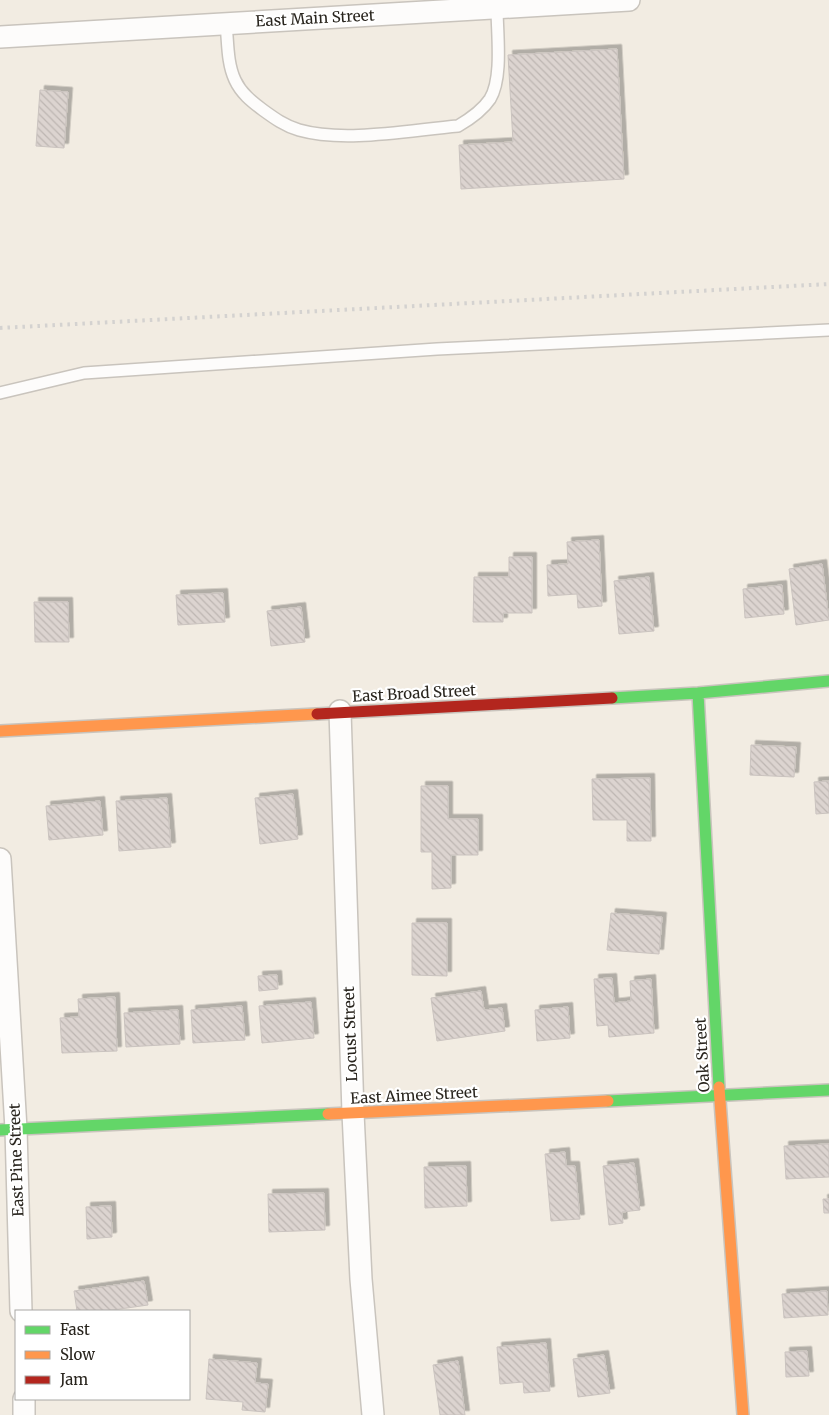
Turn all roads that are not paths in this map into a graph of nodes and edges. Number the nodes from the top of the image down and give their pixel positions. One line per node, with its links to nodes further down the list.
1 (629, 0): 2 (street, East Main Street)
2 (497, 8): 3 (street, East Main Street); 3 (lane)
3 (226, 24): 4 (street, East Main Street)
4 (0, 37)
5 (829, 330): 6 (lane)
6 (0, 393)
7 (829, 681): 8 (street, East Broad Street)
8 (698, 693): 9 (street, East Broad Street); 13 (street, Oak Street)
9 (340, 711): 10 (street, East Broad Street); 14 (street, Locust Street)
10 (0, 731)
11 (0, 859): 15 (street, East Pine Street)
12 (829, 1090): 13 (street, East Aimee Street)
13 (719, 1096): 14 (street, East Aimee Street); 20 (street, Oak Street)
14 (353, 1113): 15 (street, East Aimee Street); 19 (street, Locust Street)
15 (8, 1130): 16 (street, East Pine Street)
16 (21, 1310)
17 (24, 1400): 18 (street)
18 (24, 1415)
19 (373, 1415)
20 (743, 1415)

